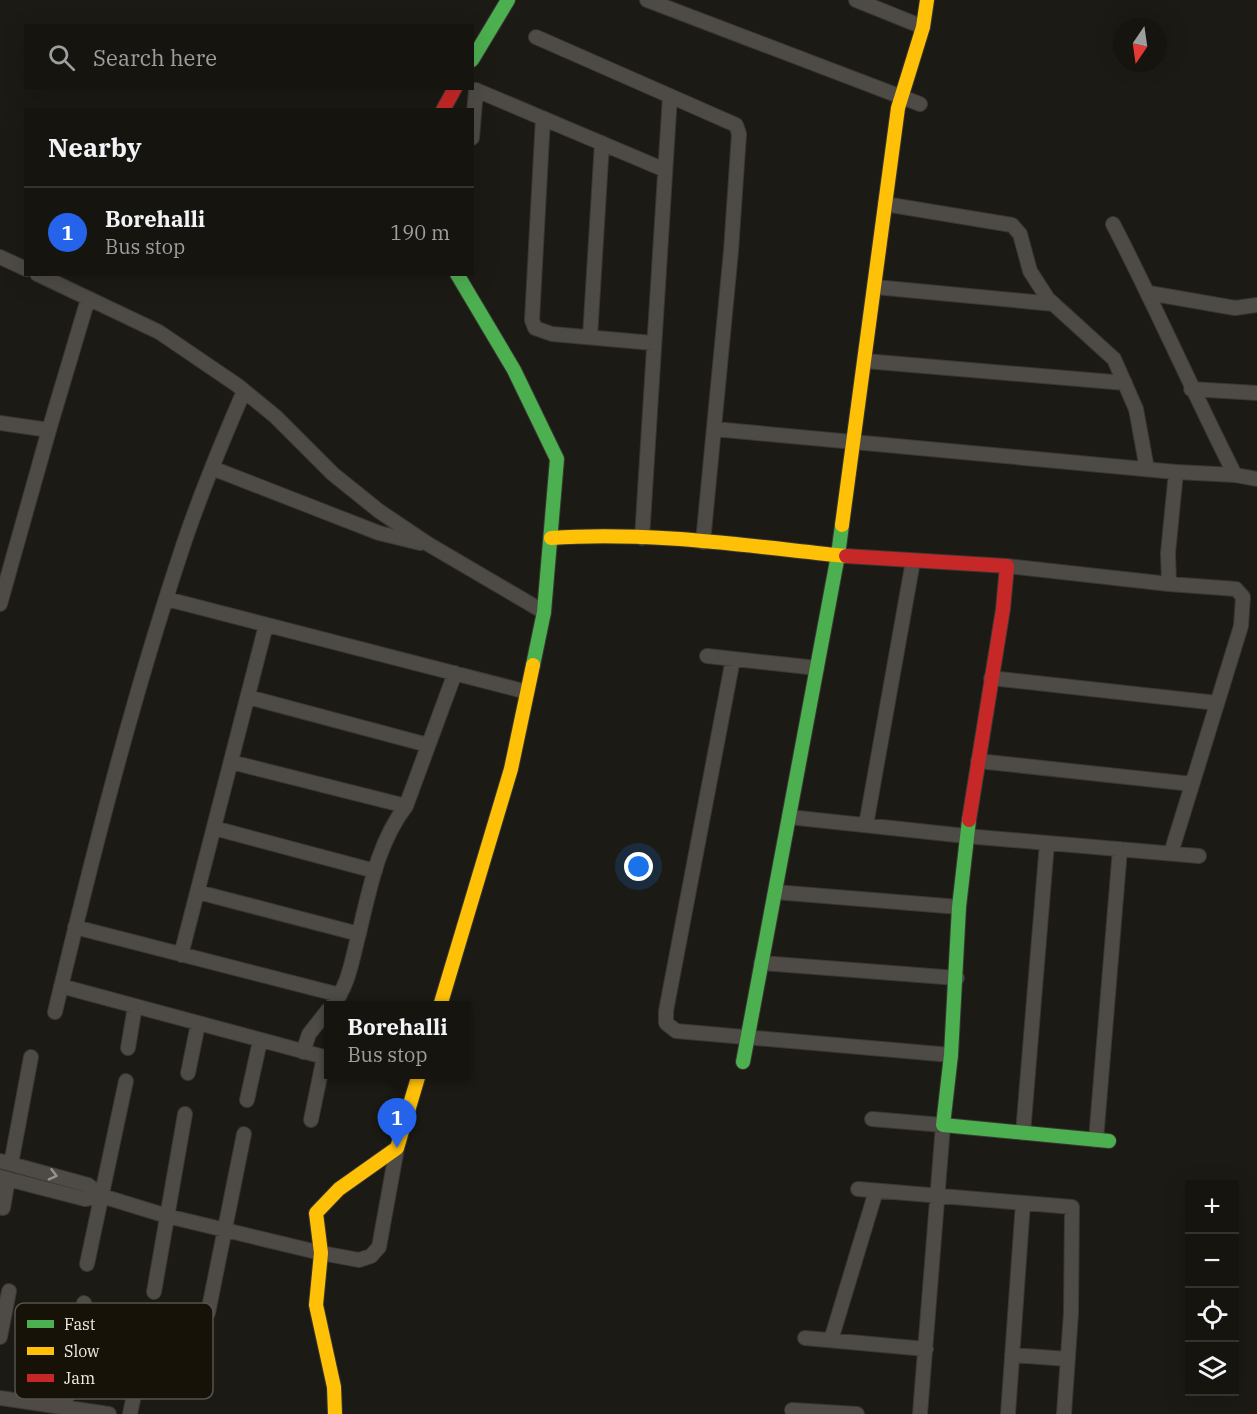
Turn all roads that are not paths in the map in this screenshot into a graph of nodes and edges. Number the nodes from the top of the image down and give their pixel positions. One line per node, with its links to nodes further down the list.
1 (508, 0): 8 (street)
2 (647, 0): 5 (street)
3 (856, 0): 6 (street)
4 (927, 0): 6 (street)
5 (672, 4): 11 (street)
6 (923, 27): 11 (street)
7 (537, 37): 10 (street)
8 (474, 57)
9 (454, 90): 13 (street)
10 (670, 96): 17 (street); 37 (street)
11 (902, 97): 12 (street); 18 (street)
12 (920, 104)
13 (443, 108)
14 (474, 114): 15 (street)
15 (543, 118): 16 (street); 29 (street)
16 (602, 143): 17 (street); 29 (street)
17 (665, 170): 30 (street)
18 (885, 204): 24 (street); 27 (street)
19 (1113, 224): 25 (street)
20 (0, 257): 21 (street)
21 (24, 268)
22 (41, 276): 26 (street)
23 (458, 276): 45 (street)
24 (875, 287): 27 (street); 31 (street)
25 (1149, 293): 28 (street); 33 (street)
26 (88, 299): 34 (street); 38 (street)
27 (1054, 304): 32 (street)
28 (1257, 305)
29 (590, 337): 30 (street)
30 (654, 343): 46 (street)
31 (865, 361): 32 (street); 39 (street)
32 (1125, 383): 41 (street)
33 (1191, 388): 35 (street); 43 (street)
34 (244, 391): 40 (street); 48 (street)
35 (1257, 393)
36 (0, 423): 38 (street)
37 (714, 429): 39 (street); 47 (street)
38 (50, 430): 54 (street)
39 (853, 442): 41 (street); 49 (street)
40 (212, 468): 48 (street); 53 (street)
41 (1147, 469): 42 (street)
42 (1176, 472): 43 (street); 52 (street)
43 (1234, 475): 44 (street)
44 (1257, 479)
45 (550, 538): 46 (street); 55 (street)
46 (642, 538): 47 (street)
47 (703, 542): 49 (street)
48 (428, 544): 55 (street)
49 (838, 555): 50 (street); 59 (street)
50 (913, 561): 51 (street); 71 (street)
51 (1007, 566): 52 (street); 61 (street)
52 (1169, 584): 64 (street)
53 (167, 599): 56 (street); 82 (street)
54 (0, 604)
55 (544, 612): 62 (street)
56 (266, 625): 60 (street); 63 (street)
57 (707, 656): 58 (street)
58 (734, 659): 59 (street); 94 (street)
59 (817, 668): 70 (street)
60 (455, 673): 62 (street); 65 (street)
61 (991, 678): 64 (street); 66 (street)
62 (527, 692): 89 (street)
63 (248, 697): 65 (street); 67 (street)
64 (1217, 703): 68 (street)
65 (428, 745): 69 (street)
66 (978, 761): 68 (street); 73 (street)
67 (231, 762): 69 (street); 72 (street)
68 (1192, 784): 76 (street)
69 (406, 806): 78 (street)
70 (789, 817): 71 (street); 80 (street)
71 (866, 825): 73 (street)
72 (214, 828): 78 (street); 79 (street)
73 (966, 836): 74 (street); 81 (street)
74 (1047, 843): 75 (street); 111 (street)
75 (1119, 849): 76 (street); 111 (street)
76 (1171, 853): 77 (street)
77 (1199, 855)
78 (375, 871): 83 (street)
79 (198, 892): 83 (street); 84 (street)
80 (775, 892): 81 (street); 85 (street)
81 (959, 907): 86 (street)
82 (75, 927): 84 (street); 87 (street)
83 (359, 934): 88 (street)
84 (181, 955): 88 (street)
85 (761, 963): 86 (street); 94 (street)
86 (957, 978): 98 (street)
87 (61, 986): 90 (street); 91 (street)
88 (336, 1000)
89 (441, 1001)
90 (135, 1006): 93 (street); 96 (street)
91 (55, 1012)
92 (324, 1015): 97 (street)
93 (198, 1024): 95 (street); 103 (street)
94 (747, 1037): 98 (street); 101 (street)
95 (260, 1041): 97 (street); 106 (street)
96 (128, 1047)
97 (303, 1052): 99 (street)
98 (951, 1054): 110 (street)
99 (324, 1057)
100 (31, 1058): 114 (street)
101 (743, 1062)
102 (324, 1066): 109 (street)
103 (188, 1073)
104 (418, 1079): 113 (street)
105 (126, 1081): 118 (street)
106 (247, 1100)
107 (185, 1114): 122 (street)
108 (872, 1119): 110 (street)
109 (311, 1120)
110 (943, 1125): 111 (street); 119 (street)
111 (1023, 1133)
112 (244, 1134): 123 (street)
113 (397, 1148): 124 (street); 124 (street)
114 (5, 1163): 118 (street, one-way to 118)
115 (4, 1178): 118 (street); 121 (street)
116 (858, 1189): 117 (street)
117 (876, 1191): 119 (street); 131 (street)
118 (102, 1196): 122 (street); 125 (street)
119 (938, 1197): 120 (street); 132 (street)
120 (1023, 1203): 133 (street); 134 (street)
121 (3, 1208)
122 (167, 1216): 123 (street); 127 (street)
123 (226, 1230): 124 (street); 128 (street)
124 (321, 1253): 142 (street)
125 (87, 1264)
126 (9, 1291): 129 (street)
127 (154, 1292)
128 (210, 1303)
129 (0, 1337)
130 (805, 1338): 131 (street)
131 (831, 1340): 132 (street)
132 (926, 1348): 144 (street)
133 (1012, 1355): 134 (street); 145 (street)
134 (1068, 1359): 146 (street)
135 (0, 1398): 138 (street)
136 (66, 1399): 138 (street)
137 (133, 1399): 141 (street)
138 (65, 1407): 140 (street)
139 (792, 1410): 143 (street)
140 (109, 1414)
141 (130, 1414)
142 (335, 1414)
143 (857, 1414)
144 (920, 1414)
145 (1008, 1414)
146 (1065, 1414)

